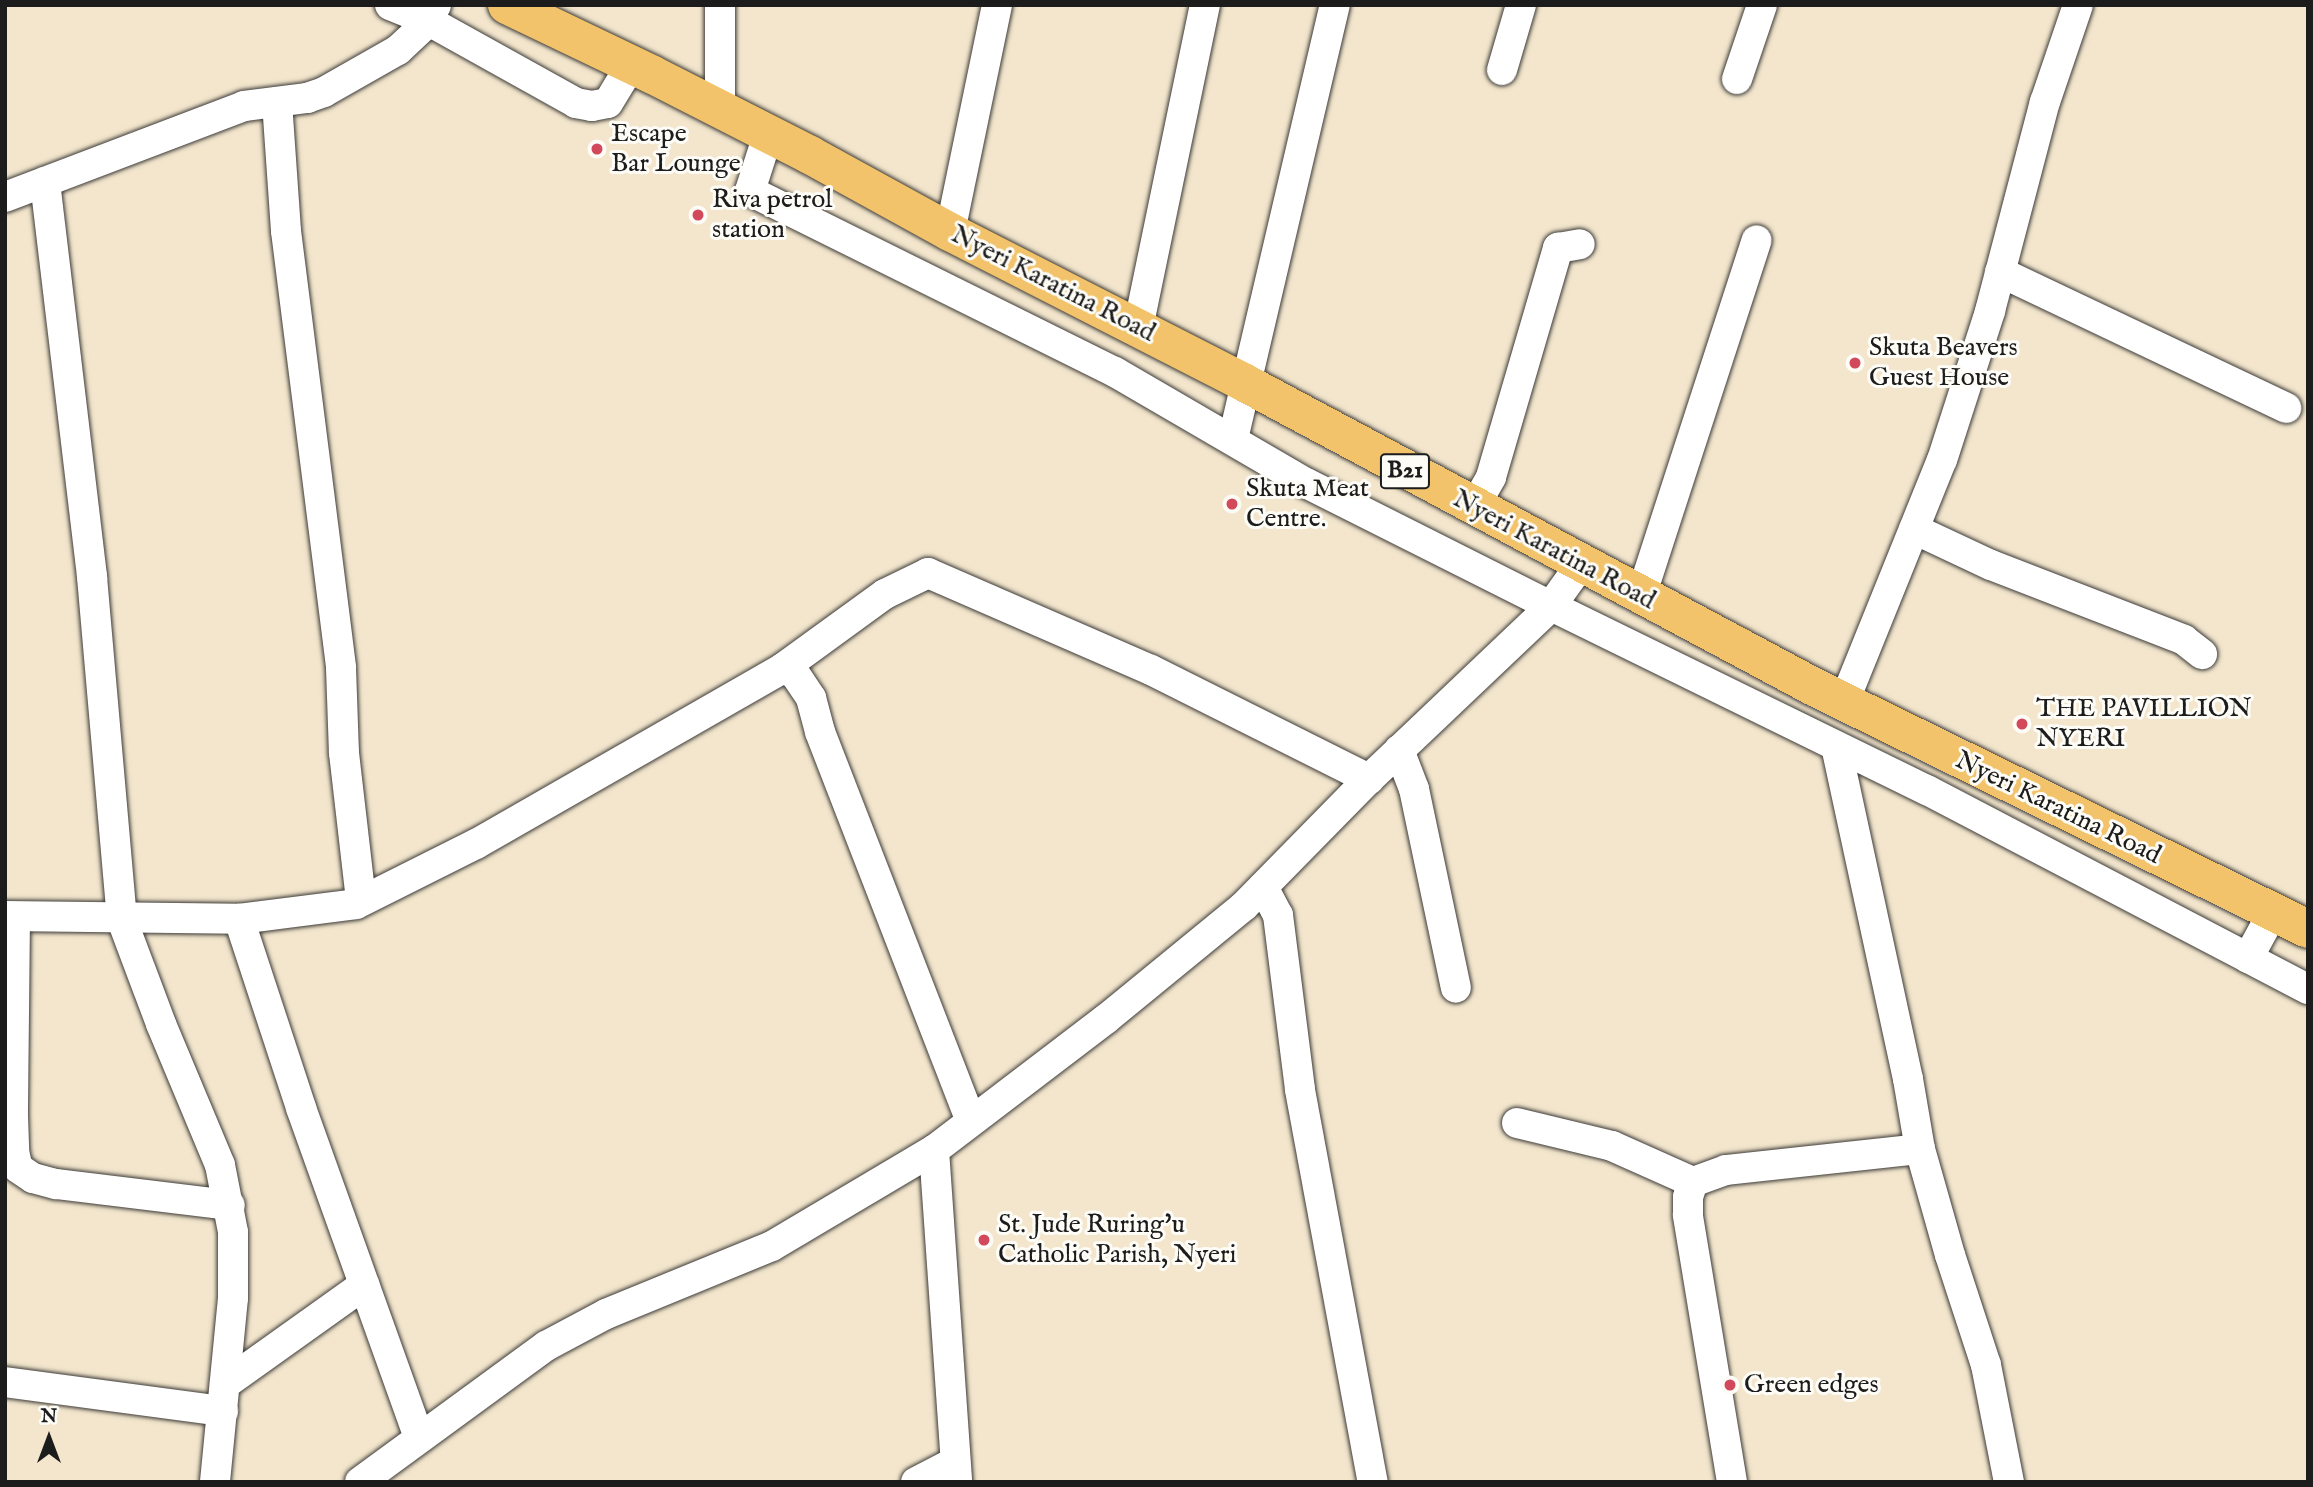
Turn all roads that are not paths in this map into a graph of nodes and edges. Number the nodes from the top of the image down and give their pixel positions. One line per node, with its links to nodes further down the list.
1 (390, 5): 10 (street)
2 (507, 5): 11 (highway, Nyeri Karatina Road / B21)
3 (720, 5): 15 (street)
4 (997, 5): 19 (street)
5 (1205, 5): 23 (street)
6 (1335, 5): 24 (street)
7 (1521, 5): 12 (street)
8 (1762, 5): 13 (street)
9 (2078, 5): 22 (street)
10 (432, 13): 11 (street); 14 (street)
11 (631, 65): 15 (highway, Nyeri Karatina Road / B21)
12 (1502, 70)
13 (1737, 79)
14 (277, 102): 17 (street); 41 (street)
15 (720, 108): 16 (highway, Nyeri Karatina Road / B21)
16 (768, 135): 19 (highway, Nyeri Karatina Road / B21); 26 (street)
17 (45, 182): 18 (street); 45 (street)
18 (5, 198)
19 (950, 232): 23 (highway, Nyeri Karatina Road / B21)
20 (1757, 240): 30 (street)
21 (1580, 244): 27 (street)
22 (2000, 272): 25 (street); 28 (street)
23 (1138, 328): 24 (highway, Nyeri Karatina Road / B21)
24 (1245, 383): 26 (street); 27 (highway, Nyeri Karatina Road / B21)
25 (2286, 408)
26 (1233, 439): 31 (street)
27 (1474, 507): 29 (highway, Nyeri Karatina Road / B21)
28 (1914, 529): 32 (street); 35 (street)
29 (1581, 564): 30 (highway, Nyeri Karatina Road / B21); 31 (street)
30 (1641, 596): 34 (highway, Nyeri Karatina Road / B21)
31 (1550, 607): 36 (street); 38 (street)
32 (2202, 654)
33 (783, 668): 39 (street); 41 (street); 50 (street)
34 (1784, 671): 35 (highway, Nyeri Karatina Road / B21); 36 (street)
35 (1844, 702): 42 (highway, Nyeri Karatina Road / B21)
36 (1764, 710): 37 (street)
37 (1836, 746): 47 (street); 52 (street)
38 (1399, 750): 39 (street); 48 (street)
39 (1369, 779): 40 (street)
40 (1263, 887): 50 (street); 64 (street)
41 (361, 900): 44 (street)
42 (2272, 914): 46 (highway, Nyeri Karatina Road / B21); 47 (street)
43 (10, 916): 45 (street); 55 (street)
44 (239, 919): 45 (street); 56 (street)
45 (122, 920): 55 (street)
46 (2308, 929)
47 (2248, 958): 49 (street)
48 (1456, 988)
49 (2308, 989)
50 (971, 1121): 53 (street)
51 (1517, 1123): 54 (street)
52 (1920, 1149): 54 (street); 66 (street)
53 (934, 1150): 59 (street); 60 (street)
54 (1693, 1182): 65 (street)
55 (230, 1205): 58 (street)
56 (364, 1285): 58 (street); 59 (street)
57 (5, 1382): 58 (street)
58 (224, 1398): 61 (street)
59 (419, 1437): 62 (street)
60 (956, 1472): 63 (street)
61 (215, 1482)
62 (360, 1482)
63 (916, 1482)
64 (1373, 1482)
65 (1732, 1482)
66 (2009, 1482)

